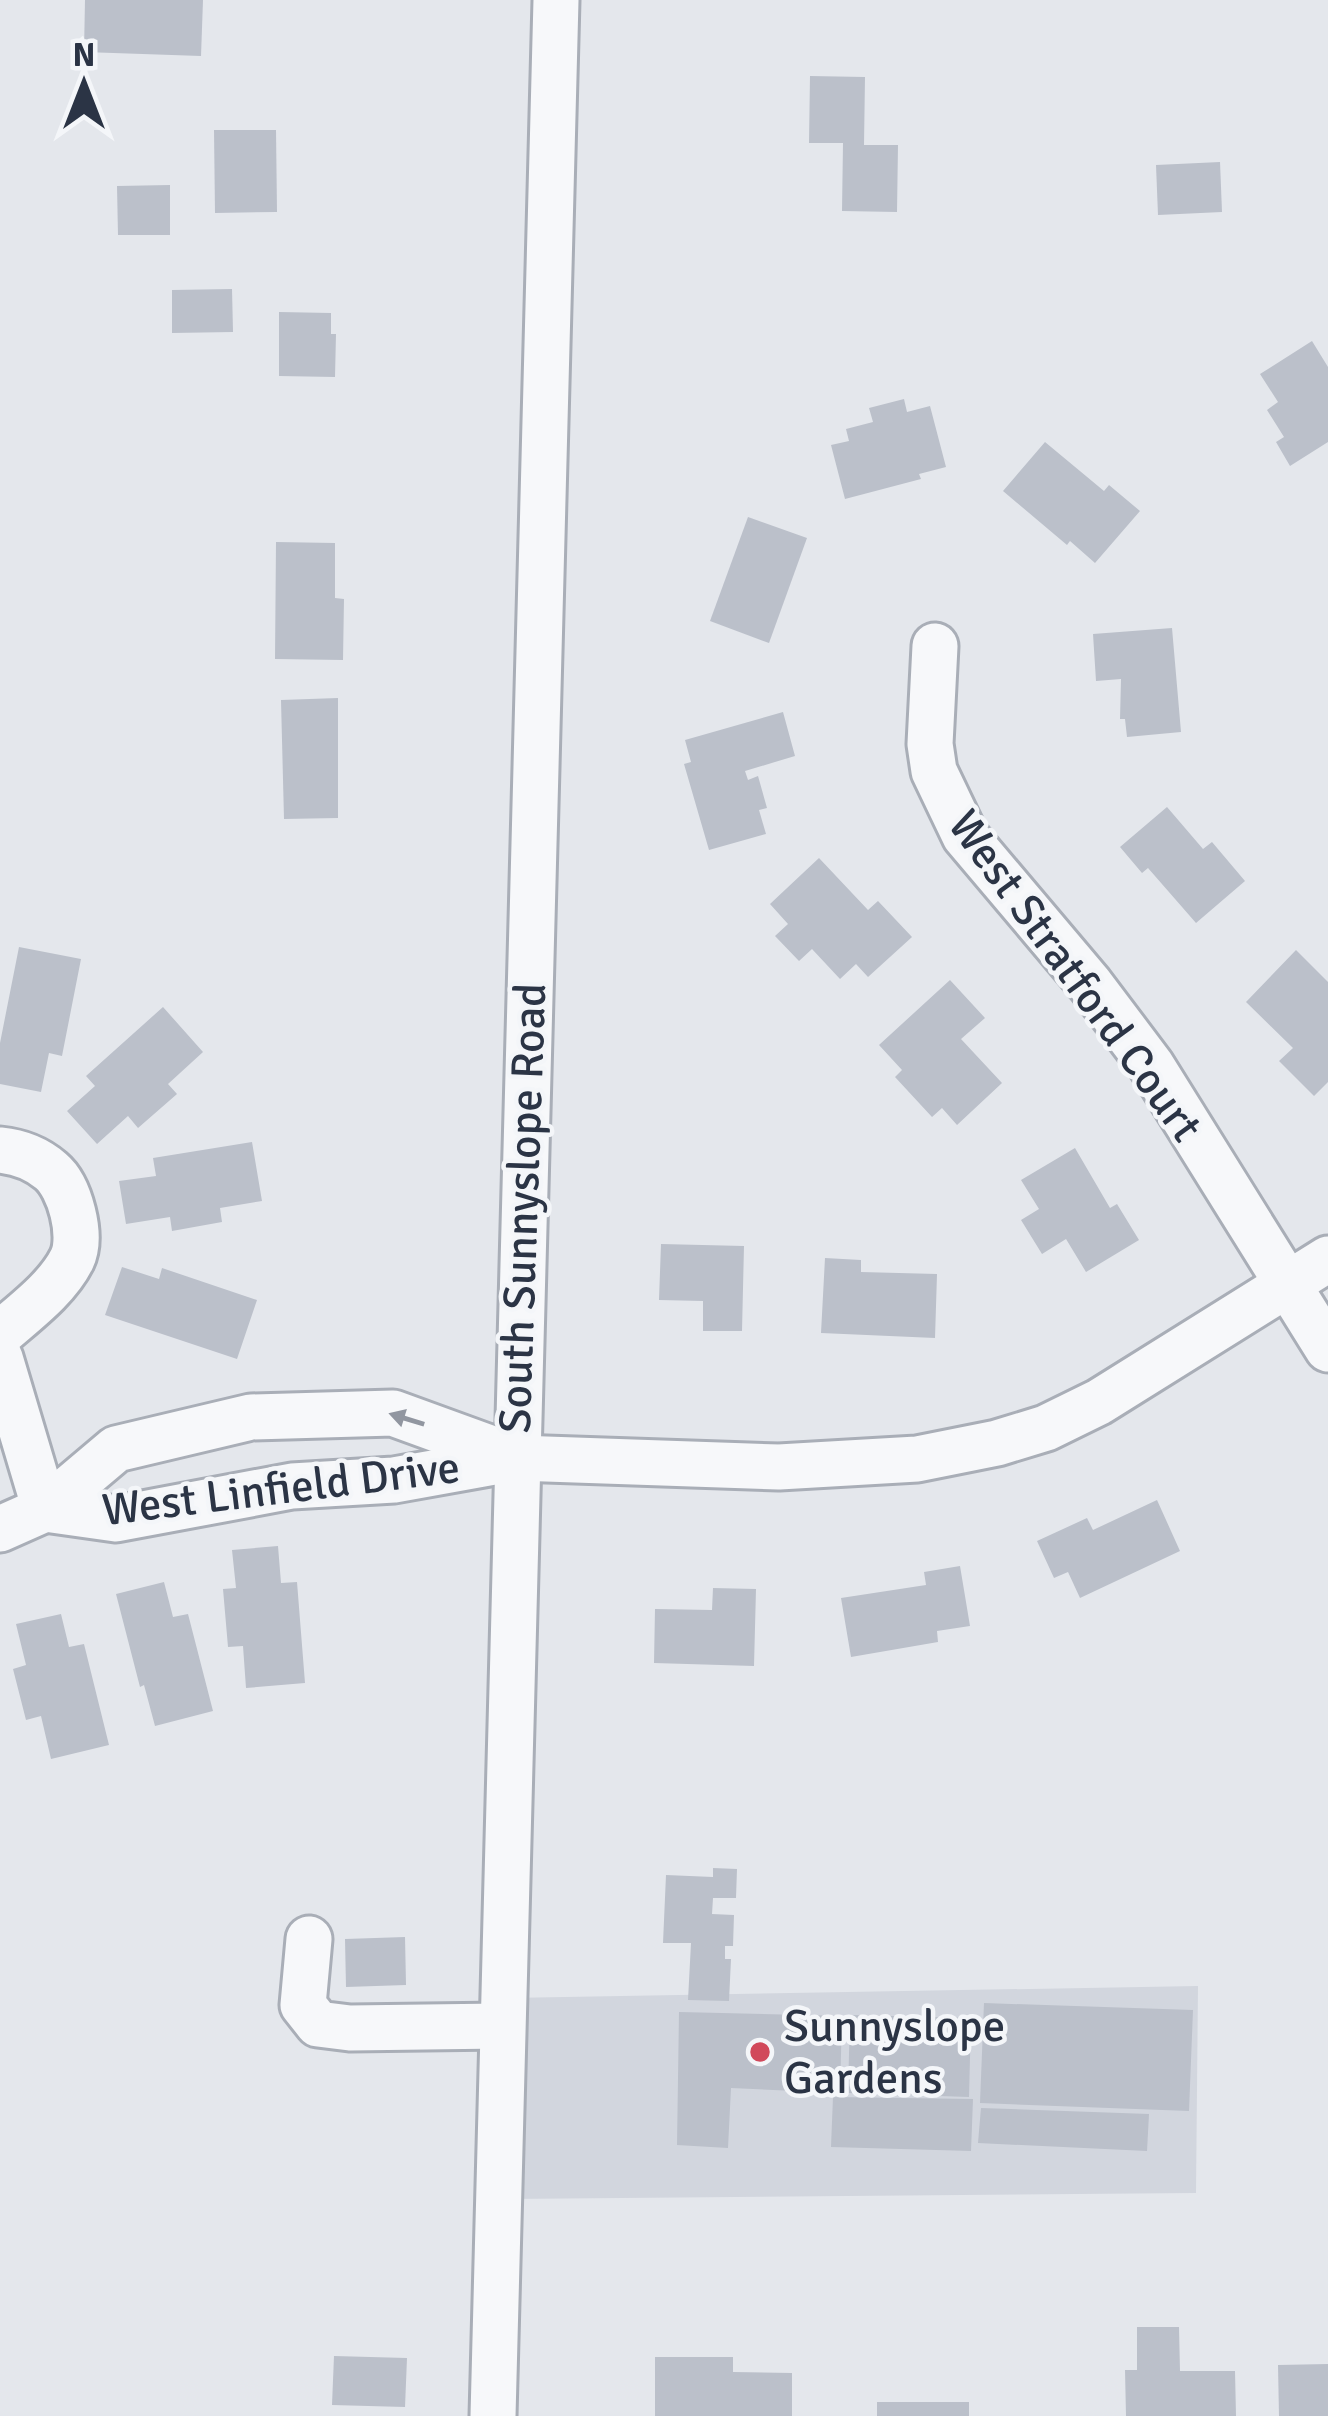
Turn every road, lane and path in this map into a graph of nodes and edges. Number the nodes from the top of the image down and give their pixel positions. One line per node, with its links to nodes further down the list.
1 (556, 0): 9 (street, South Sunnyslope Road)
2 (935, 646): 5 (street, West Stratford Court)
3 (0, 1150): 6 (street)
4 (1328, 1259): 5 (street, West Linfield Drive)
5 (1287, 1286): 7 (street, West Stratford Court); 9 (street, West Linfield Drive)
6 (0, 1334)
7 (1328, 1349)
8 (0, 1358): 10 (street)
9 (517, 1458): 10 (street, West Linfield Drive); 10 (street, West Linfield Drive, one-way to 10); 13 (street, South Sunnyslope Road)
10 (45, 1509): 11 (street, West Linfield Drive)
11 (0, 1529)
12 (309, 1939): 13 (street)
13 (501, 2026): 14 (street, South Sunnyslope Road)
14 (494, 2416)

